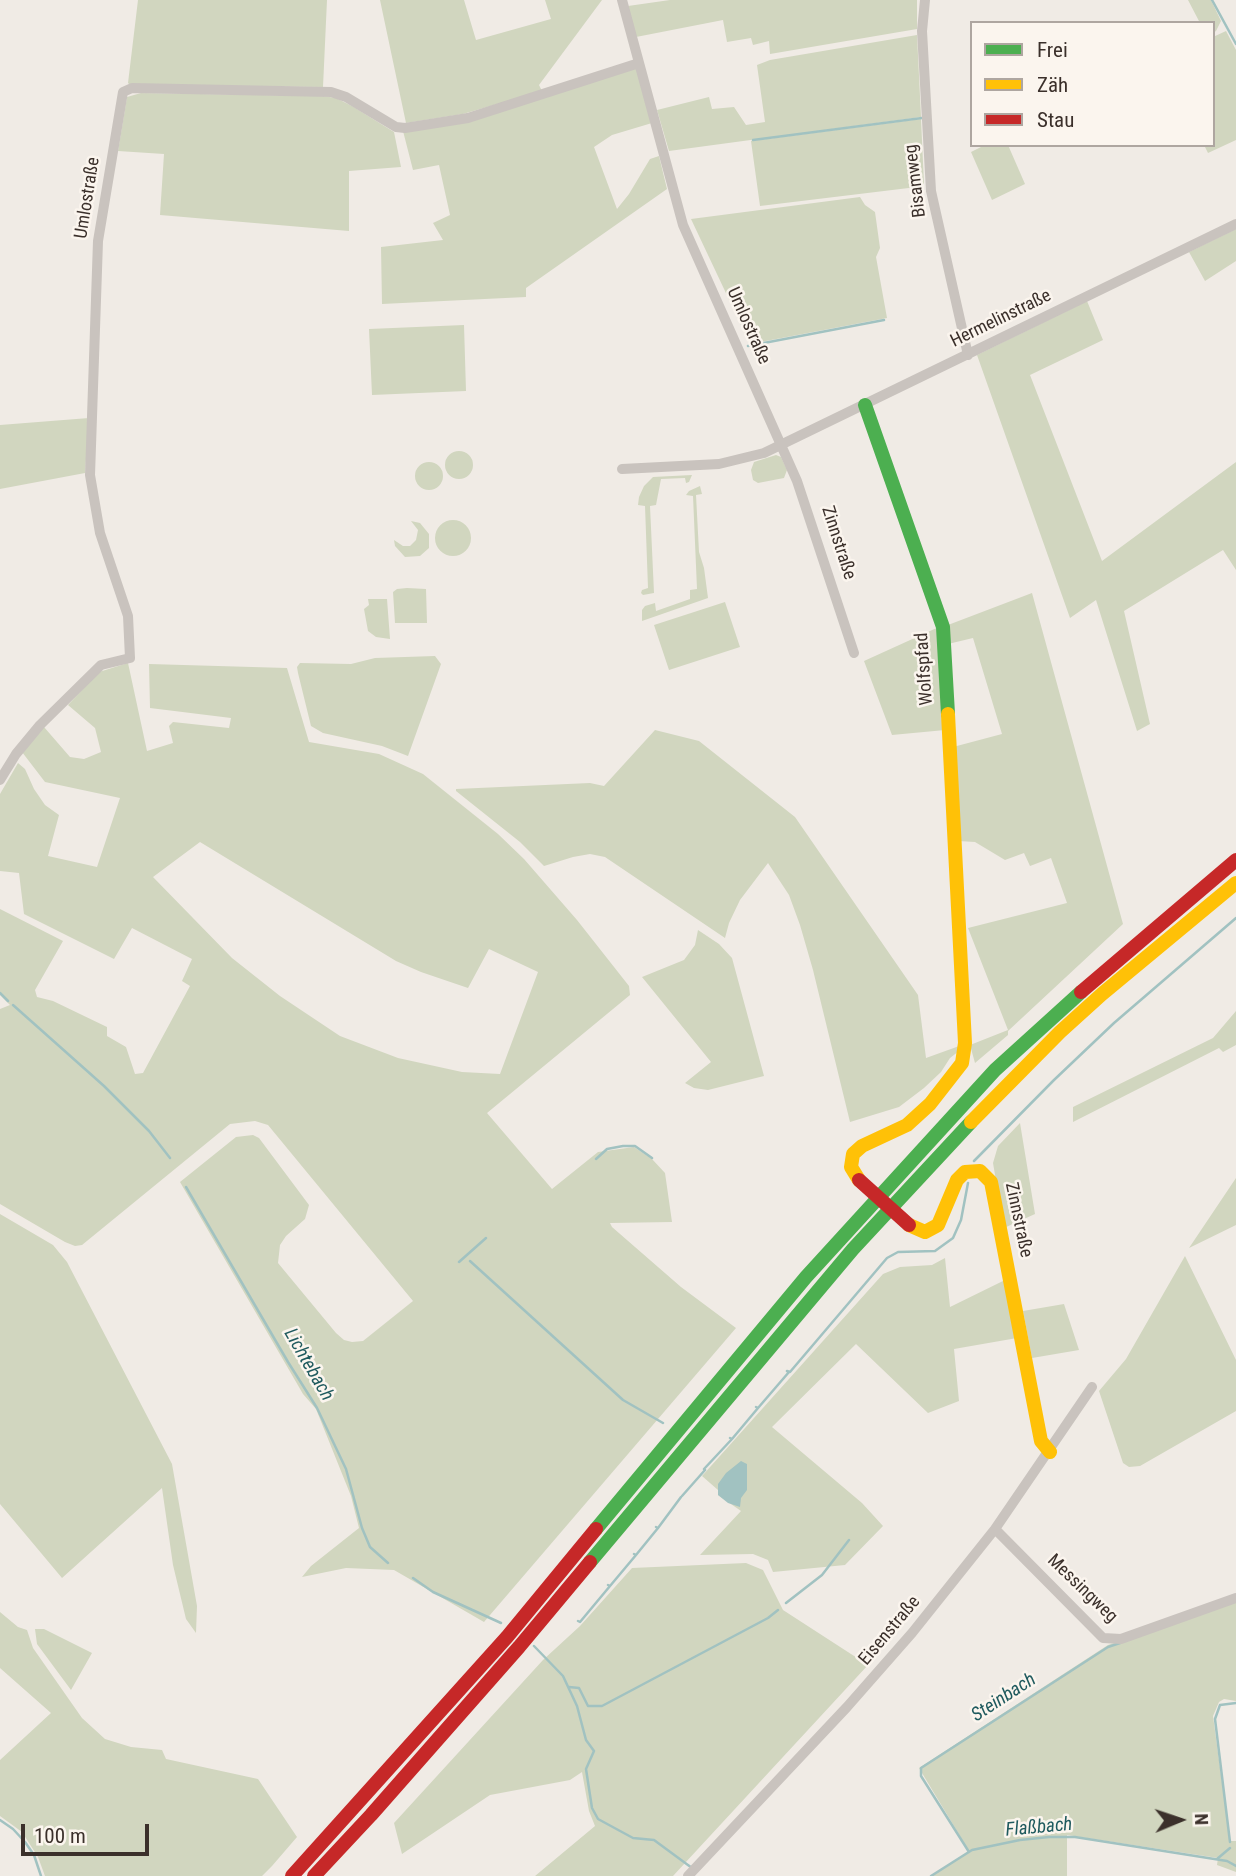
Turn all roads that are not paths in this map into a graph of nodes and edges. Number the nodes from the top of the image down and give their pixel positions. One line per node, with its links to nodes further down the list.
1 (622, 0): 3 (street, Umlostraße)
2 (925, 0): 5 (street, Bisamweg)
3 (639, 63): 7 (street, Umlostraße); 10 (street, Umlostraße)
4 (1236, 224): 5 (street, Hermelinstraße)
5 (968, 355): 6 (street, Hermelinstraße)
6 (865, 405): 7 (street, Hermelinstraße); 13 (main road, Wolfspfad)
7 (782, 446): 8 (street); 9 (street, Zinnstraße)
8 (622, 469)
9 (854, 653)
10 (0, 780)
11 (1236, 860): 18 (main road)
12 (1236, 883): 19 (main road)
13 (957, 901): 15 (main road, Zinnstraße, bridge)
14 (1093, 1388): 15 (street, Eisenstraße)
15 (1050, 1452): 16 (street, Eisenstraße)
16 (995, 1529): 17 (street, Messingweg); 20 (street, Eisenstraße)
17 (1236, 1598)
18 (292, 1876)
19 (314, 1876)
20 (688, 1876)

